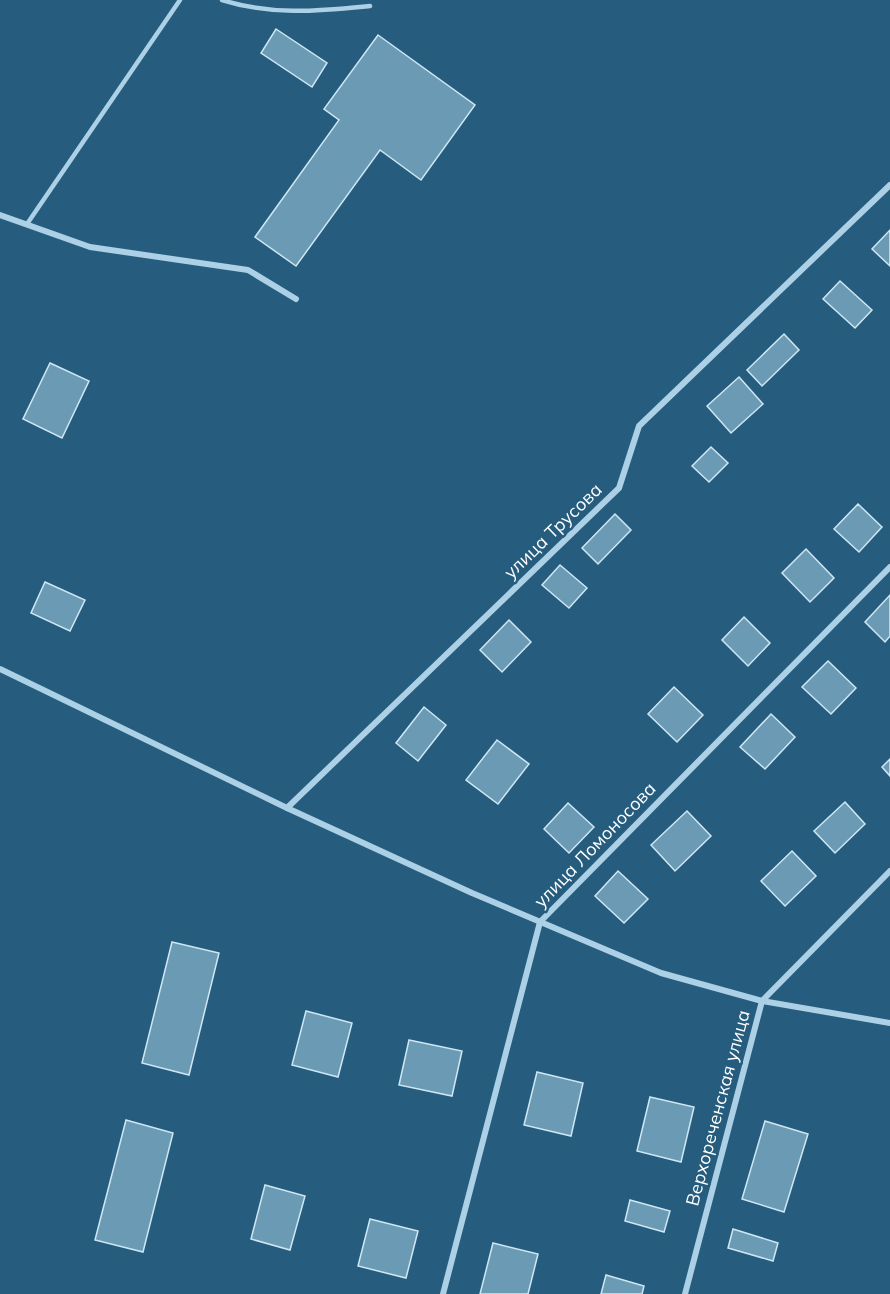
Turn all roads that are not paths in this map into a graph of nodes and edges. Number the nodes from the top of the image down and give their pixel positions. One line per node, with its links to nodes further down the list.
1 (180, 0): 6 (lane)
2 (222, 0): 3 (lane)
3 (370, 6)
4 (890, 185): 10 (street, улица Трусова)
5 (0, 215): 6 (street)
6 (27, 224): 7 (street)
7 (296, 299)
8 (890, 567): 12 (street, улица Ломоносова)
9 (0, 669): 10 (street)
10 (287, 808): 12 (street)
11 (890, 871): 13 (street, Верхореченская улица)
12 (540, 922): 13 (street); 15 (street, улица Ломоносова)
13 (762, 1001): 14 (street); 16 (street, Верхореченская улица)
14 (890, 1023)
15 (443, 1294)
16 (685, 1294)

